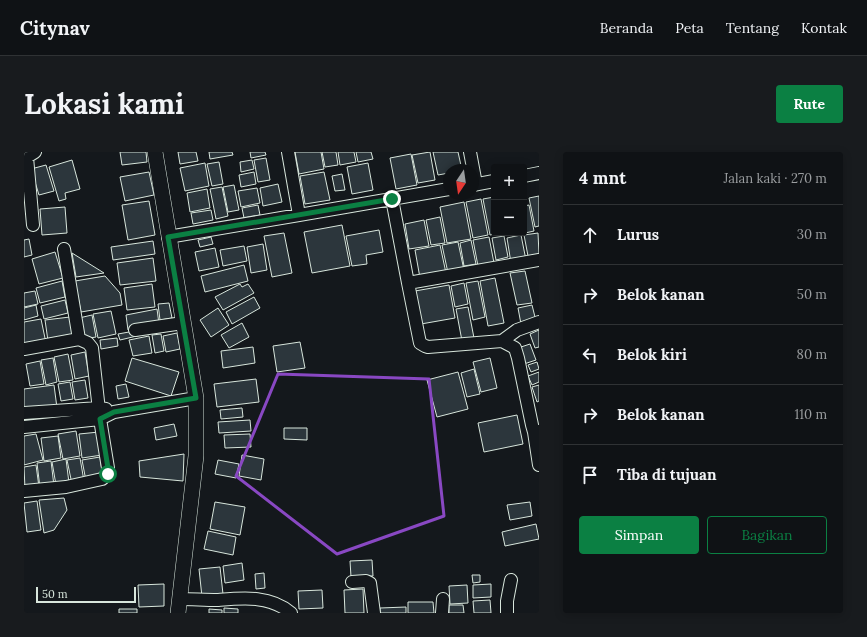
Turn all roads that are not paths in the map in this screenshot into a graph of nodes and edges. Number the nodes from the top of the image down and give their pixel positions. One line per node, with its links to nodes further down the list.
1 (155, 152): 14 (street)
2 (288, 152): 12 (street)
3 (470, 152): 5 (street)
4 (29, 156): 13 (street)
5 (472, 164)
6 (539, 173): 7 (street)
7 (527, 175)
8 (491, 181): 9 (street)
9 (479, 183)
10 (443, 190): 11 (street)
11 (392, 199): 12 (street); 17 (street)
12 (299, 215): 14 (street)
13 (34, 225)
14 (168, 237): 18 (street)
15 (64, 249): 21 (street)
16 (539, 260): 17 (street)
17 (408, 284): 22 (street)
18 (183, 322): 20 (street); 24 (street)
19 (539, 322): 22 (street)
20 (135, 330)
21 (80, 339): 23 (street); 26 (street)
22 (502, 341): 28 (street)
23 (24, 349)
24 (196, 398): 26 (street); 34 (street)
25 (24, 413): 26 (street)
26 (100, 413): 27 (street); 30 (street)
27 (24, 427)
28 (536, 432): 29 (street)
29 (539, 465)
30 (24, 491)
31 (511, 580): 38 (street)
32 (352, 582): 36 (street)
33 (444, 599): 37 (street)
34 (179, 606): 35 (street)
35 (291, 613)
36 (374, 613)
37 (442, 613)
38 (507, 613)

